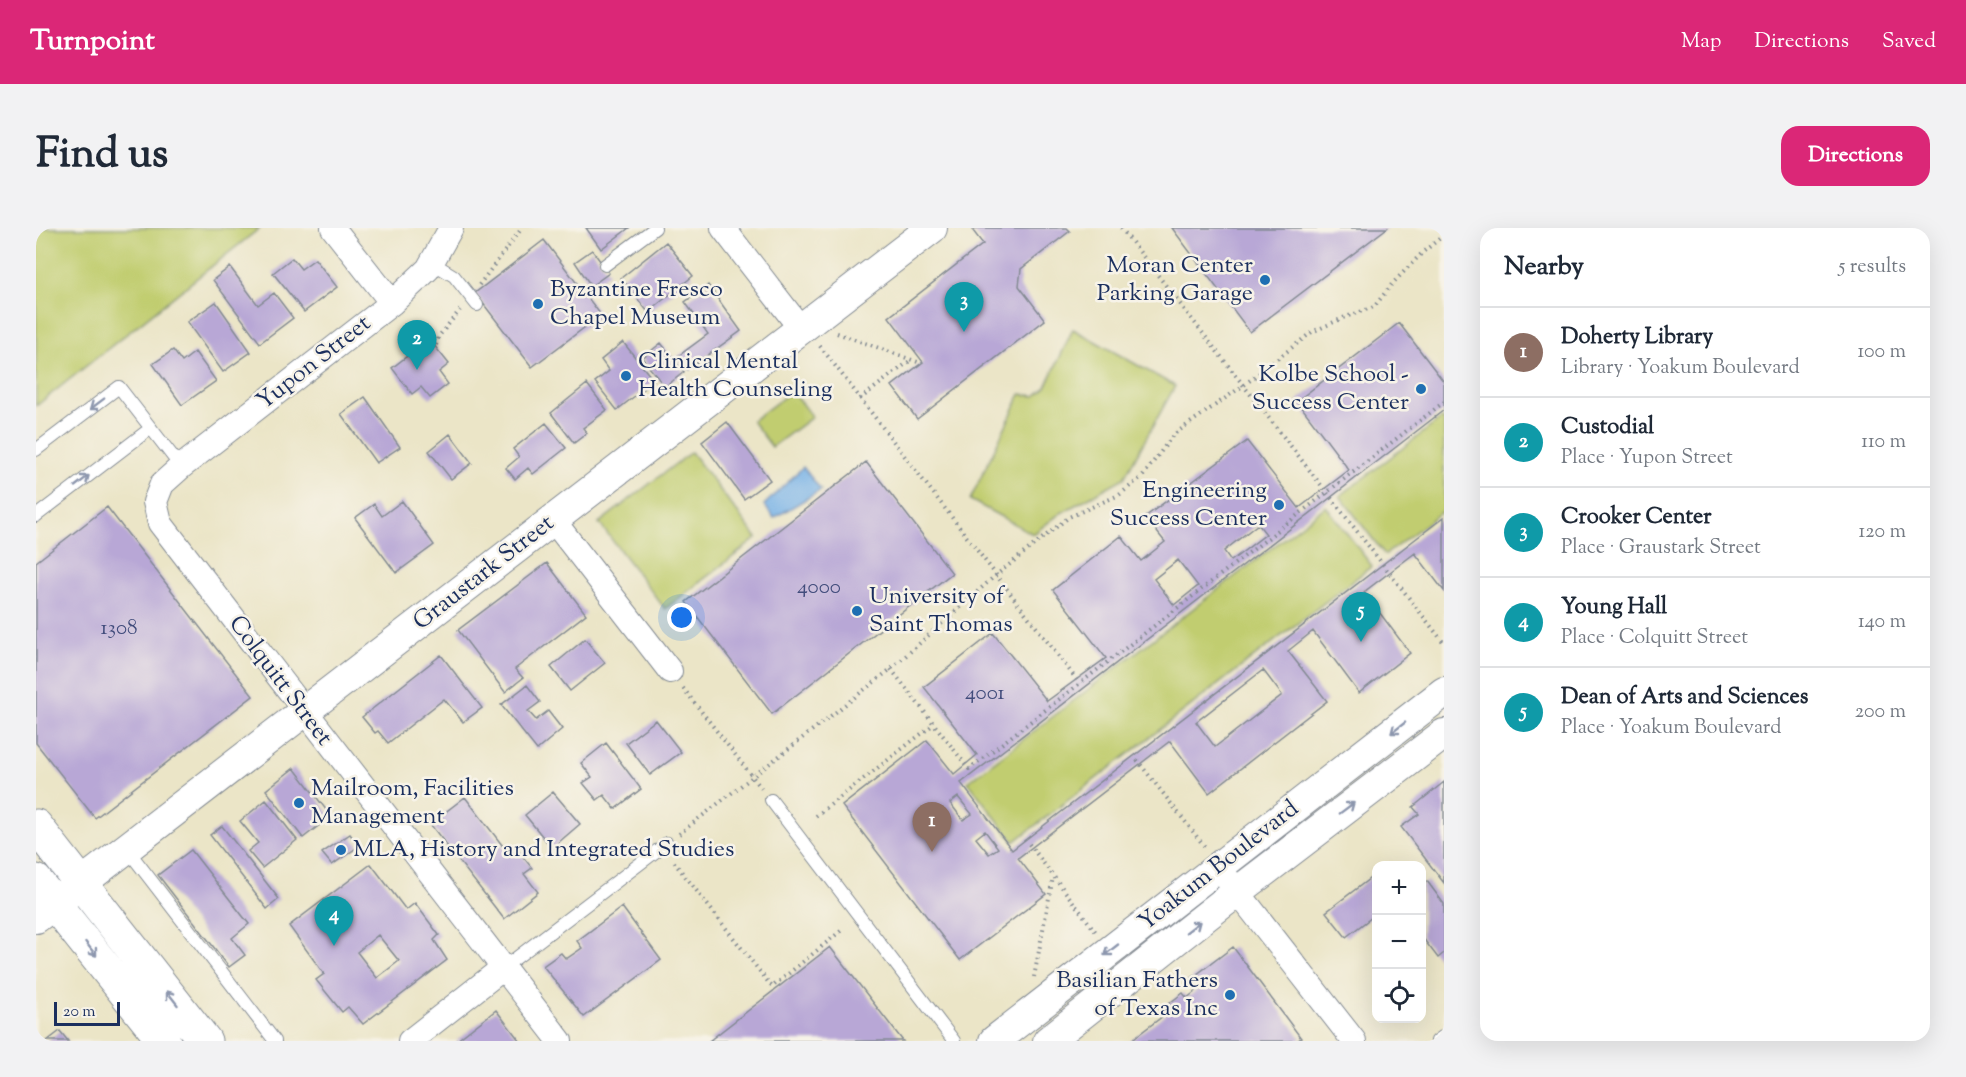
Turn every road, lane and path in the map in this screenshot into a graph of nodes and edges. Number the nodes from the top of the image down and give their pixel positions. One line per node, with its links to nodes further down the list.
1 (333, 228): 10 (street)
2 (451, 228): 8 (street, Yupon Street)
3 (655, 228): 9 (lane)
4 (723, 228): 13 (street)
5 (932, 228): 13 (street, Graustark Street)
6 (1121, 228): 16 (path)
7 (1444, 235): 16 (path)
8 (431, 262): 10 (street, Yupon Street); 11 (lane)
9 (605, 265)
10 (392, 303): 21 (street, Yupon Street)
11 (477, 305)
12 (835, 332): 14 (path)
13 (810, 336): 17 (path); 25 (street, Graustark Street)
14 (912, 360): 15 (path); 17 (path)
15 (918, 362)
16 (1245, 385): 23 (path); 26 (path)
17 (860, 399): 26 (path)
18 (1444, 402): 23 (path)
19 (151, 428): 20 (lane, one-way to 20); 21 (lane); 24 (lane, one-way to 19)
20 (36, 450)
21 (182, 467): 22 (street, Yupon Street)
22 (162, 484): 32 (street, Colquitt Street)
23 (1327, 492): 27 (path); 30 (path)
24 (36, 516)
25 (553, 520): 29 (street); 32 (street, Graustark Street)
26 (995, 576): 28 (path); 30 (path)
27 (1444, 643)
28 (891, 669): 33 (path); 36 (path)
29 (670, 671): 36 (path)
30 (1080, 684): 33 (path)
31 (1444, 692): 44 (street, Yoakum Boulevard, one-way to 44)
32 (304, 712): 42 (street, Graustark Street); 51 (street, Colquitt Street)
33 (934, 724): 38 (path)
34 (1444, 734): 47 (street, Yoakum Boulevard, one-way to 34)
35 (1137, 760): 44 (path)
36 (754, 778): 37 (path); 40 (path)
37 (771, 800): 58 (lane)
38 (816, 816)
39 (36, 826): 46 (main road)
40 (667, 843): 51 (lane)
41 (1029, 844): 45 (path)
42 (126, 849): 46 (street, Graustark Street); 55 (lane)
43 (674, 862): 49 (path)
44 (1218, 867): 47 (street); 50 (street, Yoakum Boulevard, one-way to 50)
45 (1053, 876): 50 (path); 52 (path)
46 (81, 883): 48 (street, Graustark Street); 54 (main road, one-way to 46)
47 (1237, 892): 60 (street, Yoakum Boulevard, one-way to 47); 61 (street)
48 (42, 901): 53 (main road, one-way to 53)
49 (842, 930)
50 (1110, 951): 59 (street, Yoakum Boulevard)
51 (503, 968): 56 (street); 57 (street, Colquitt Street)
52 (1034, 977)
53 (164, 1041)
54 (205, 1041)
55 (275, 1041)
56 (410, 1041)
57 (560, 1041)
58 (954, 1041)
59 (994, 1041)
60 (1048, 1041)
61 (1354, 1041)

